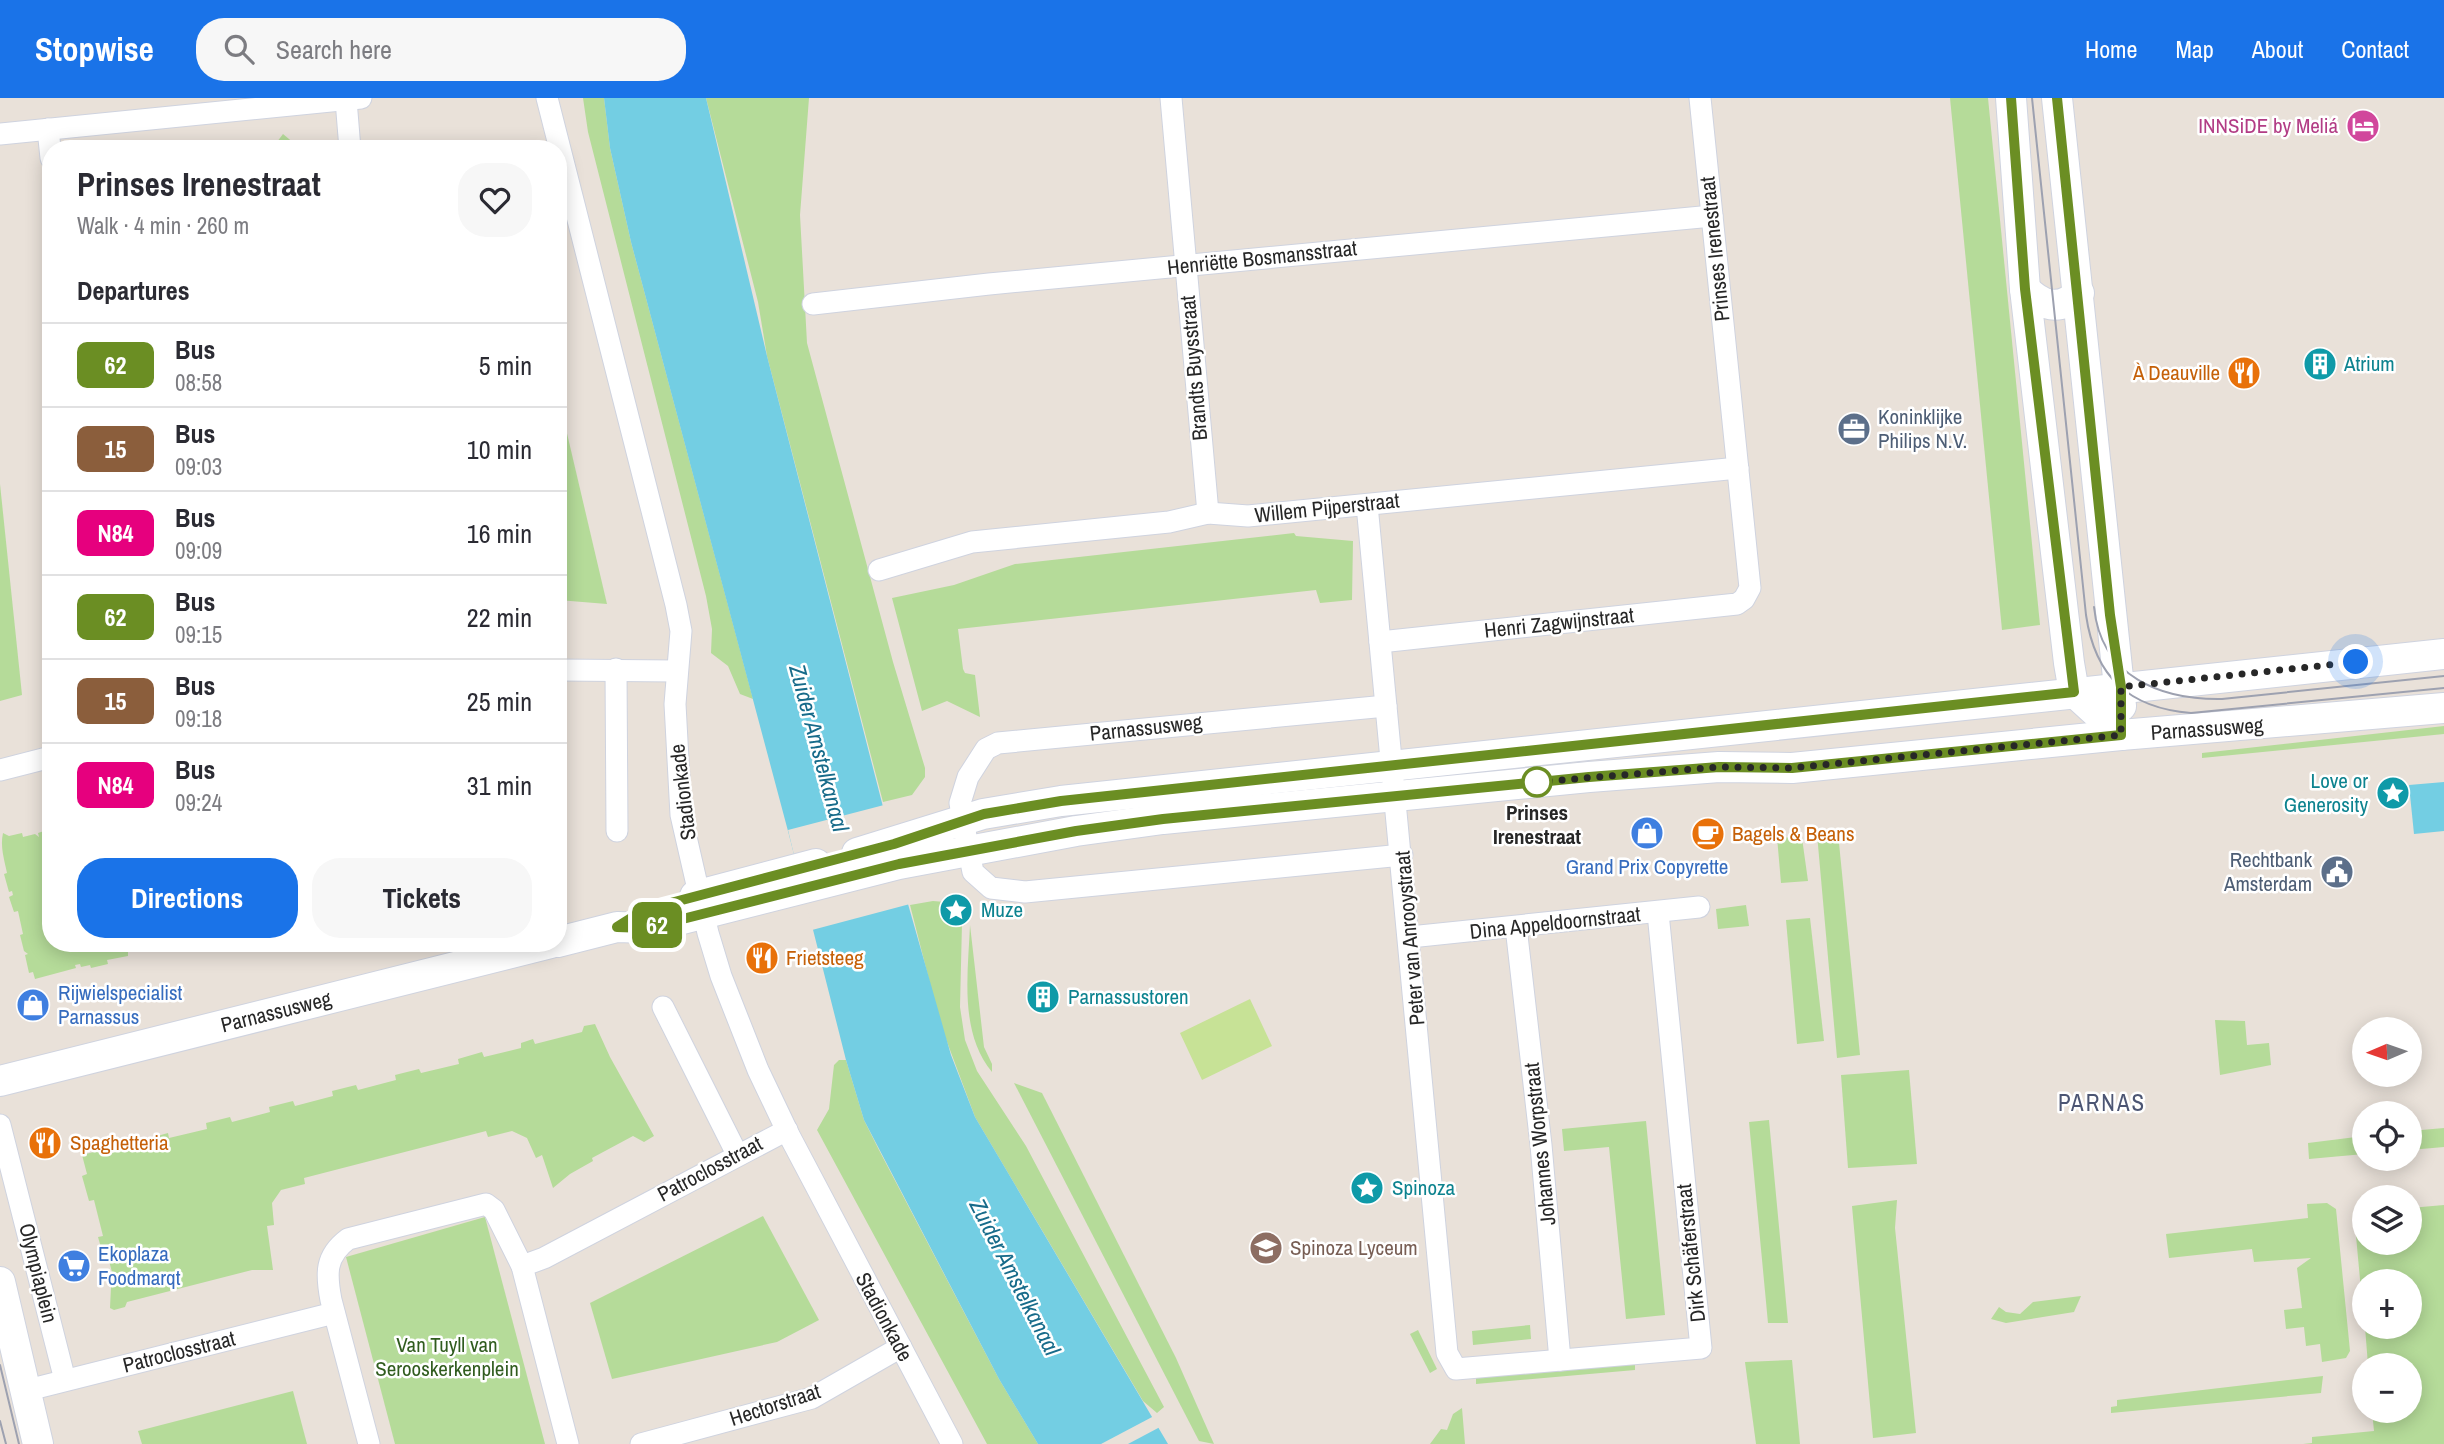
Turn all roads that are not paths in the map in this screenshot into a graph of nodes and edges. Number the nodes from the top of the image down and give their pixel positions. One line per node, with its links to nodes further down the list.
1 (547, 98): 11 (street, Stadionkade)
2 (1171, 98): 16 (street, Brandts Buysstraat)
3 (1700, 98): 13 (street, Prinses Irenestraat)
4 (2011, 98): 15 (main road)
5 (2057, 98): 14 (main road)
6 (353, 99): 7 (street); 10 (street)
7 (48, 129): 8 (street); 9 (street)
8 (0, 134)
9 (49, 140)
10 (351, 140)
11 (558, 140)
12 (567, 177): 29 (street, Stadionkade)
13 (1712, 216): 16 (street, Henriëtte Bosmansstraat); 20 (street, Prinses Irenestraat)
14 (2071, 229): 15 (main road); 18 (main road)
15 (2021, 238): 17 (main road)
16 (1184, 266): 19 (street, Henriëtte Bosmansstraat); 22 (street, Brandts Buysstraat)
17 (2025, 289): 18 (main road); 31 (main road)
18 (2079, 293): 30 (main road)
19 (813, 304)
20 (1738, 468): 21 (street, Willem Pijperstraat); 24 (street, Prinses Irenestraat)
21 (1367, 505): 22 (street, Willem Pijperstraat); 25 (street, Peter van Anrooystraat)
22 (1208, 513): 23 (street, Willem Pijperstraat)
23 (879, 570)
24 (1737, 604): 25 (street, Henri Zagwijnstraat)
25 (1380, 642): 32 (street, Peter van Anrooystraat)
26 (2444, 654): 30 (main road, Parnassusweg)
27 (615, 669): 28 (street); 29 (street); 40 (street)
28 (567, 670)
29 (677, 670): 44 (street, Stadionkade)
30 (2121, 687): 31 (main road, Parnassusweg); 34 (main road)
31 (2074, 692): 34 (main road); 36 (main road, Parnassusweg)
32 (1386, 706): 36 (street, Peter van Anrooystraat); 39 (street, Parnassusweg)
33 (2444, 708): 34 (main road, Parnassusweg)
34 (2121, 735): 38 (main road, Parnassusweg)
35 (42, 759): 37 (street)
36 (1392, 767): 38 (street, Peter van Anrooystraat); 39 (main road, Parnassusweg)
37 (0, 770)
38 (1395, 797): 42 (street, Peter van Anrooystraat); 43 (main road, Parnassusweg)
39 (962, 812): 41 (main road, Parnassusweg); 43 (street)
40 (617, 831)
41 (897, 854): 43 (main road, Parnassusweg); 44 (main road, Parnassusweg)
42 (1402, 855): 43 (street); 48 (street, Peter van Anrooystraat)
43 (971, 861)
44 (703, 904): 49 (main road, Parnassusweg); 54 (street, Stadionkade)
45 (1699, 907): 46 (street, Dina Appeldoornstraat)
46 (1658, 913): 47 (street, Dina Appeldoornstraat); 60 (street, Dirk Schäferstraat)
47 (1516, 927): 48 (street, Dina Appeldoornstraat); 60 (street, Johannes Worpstraat)
48 (1410, 937): 61 (street, Peter van Anrooystraat)
49 (567, 940)
50 (515, 952): 52 (main road, Parnassusweg)
51 (663, 1007): 55 (street)
52 (0, 1081)
53 (0, 1125): 62 (street, Olympiaplein)
54 (787, 1129): 55 (street, Patroclosstraat); 59 (street, Stadionkade)
55 (737, 1154): 56 (street, Patroclosstraat)
56 (522, 1266): 58 (street); 66 (street)
57 (0, 1282): 63 (main road, Olympiaplein)
58 (334, 1313): 62 (street, Patroclosstraat); 65 (street)
59 (901, 1347): 67 (street, Hectorstraat); 68 (street, Stadionkade)
60 (1560, 1360): 61 (street, Dirk Schäferstraat)
61 (1457, 1369)
62 (65, 1380): 63 (street, Patroclosstraat)
63 (24, 1391): 64 (main road, Olympiaplein)
64 (37, 1444)
65 (369, 1444)
66 (568, 1444)
67 (640, 1444)
68 (952, 1444)

